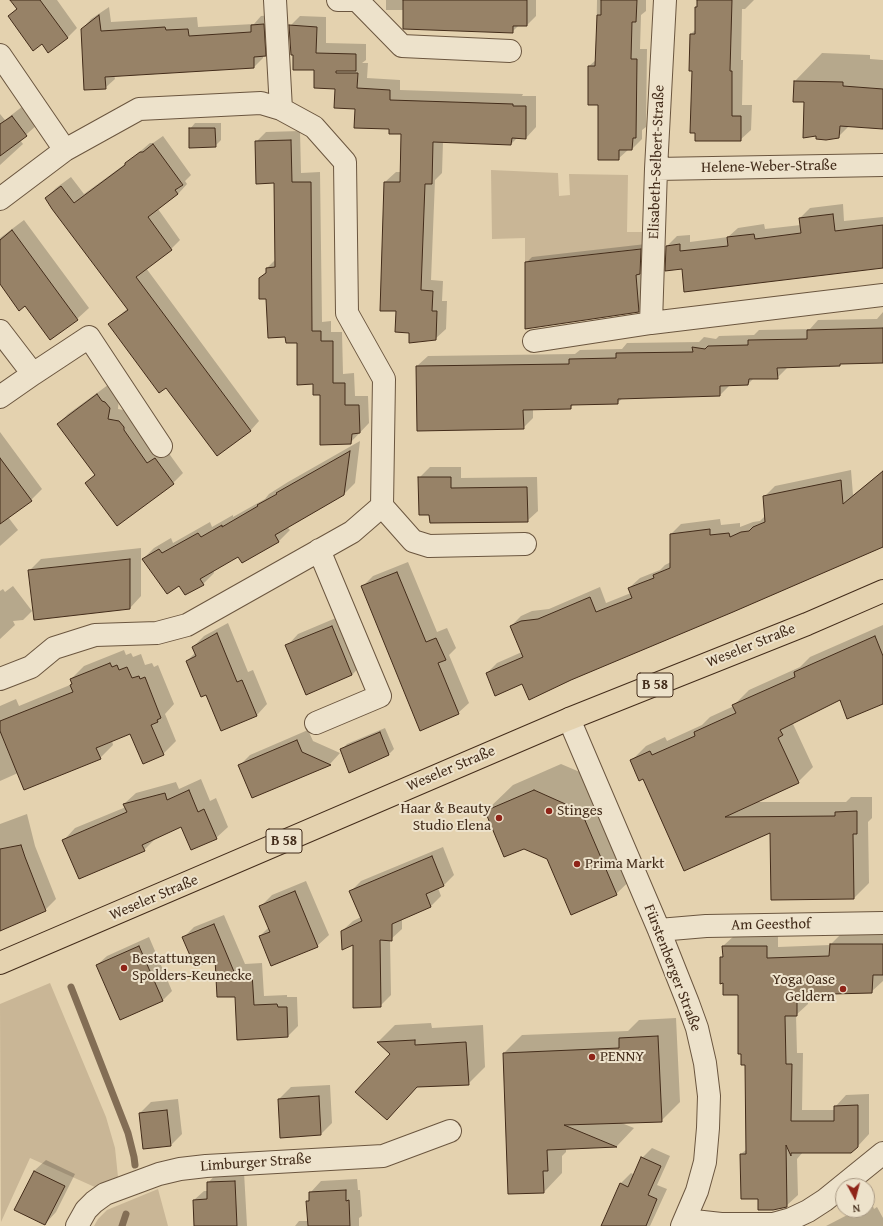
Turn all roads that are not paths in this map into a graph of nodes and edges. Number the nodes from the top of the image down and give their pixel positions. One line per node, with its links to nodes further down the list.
1 (275, 0): 7 (street)
2 (338, 0): 3 (street)
3 (357, 0): 5 (street)
4 (665, 0): 10 (street, Elisabeth-Selbert-Straße)
5 (510, 51)
6 (0, 55): 8 (street)
7 (281, 109): 8 (street); 19 (street)
8 (65, 150): 11 (street)
9 (883, 165): 10 (street, Helene-Weber-Straße)
10 (656, 169): 13 (street, Elisabeth-Selbert-Straße)
11 (0, 199)
12 (883, 295): 13 (street)
13 (651, 323): 15 (street)
14 (0, 331): 16 (street)
15 (534, 341)
16 (33, 374): 17 (street); 18 (street)
17 (0, 397)
18 (161, 446)
19 (382, 506): 20 (street); 21 (street)
20 (525, 544)
21 (319, 550): 23 (street); 25 (street)
22 (883, 591): 24 (main road, Weseler Straße / B 58)
23 (0, 679)
24 (569, 720): 27 (street, Fürstenberger Straße); 28 (main road, Weseler Straße / B 58)
25 (316, 723)
26 (883, 924): 27 (street, Am Geesthof)
27 (659, 930): 31 (street, Fürstenberger Straße)
28 (0, 964)
29 (450, 1131): 32 (street, Limburger Straße)
30 (883, 1153): 31 (street)
31 (684, 1223)
32 (77, 1226)

